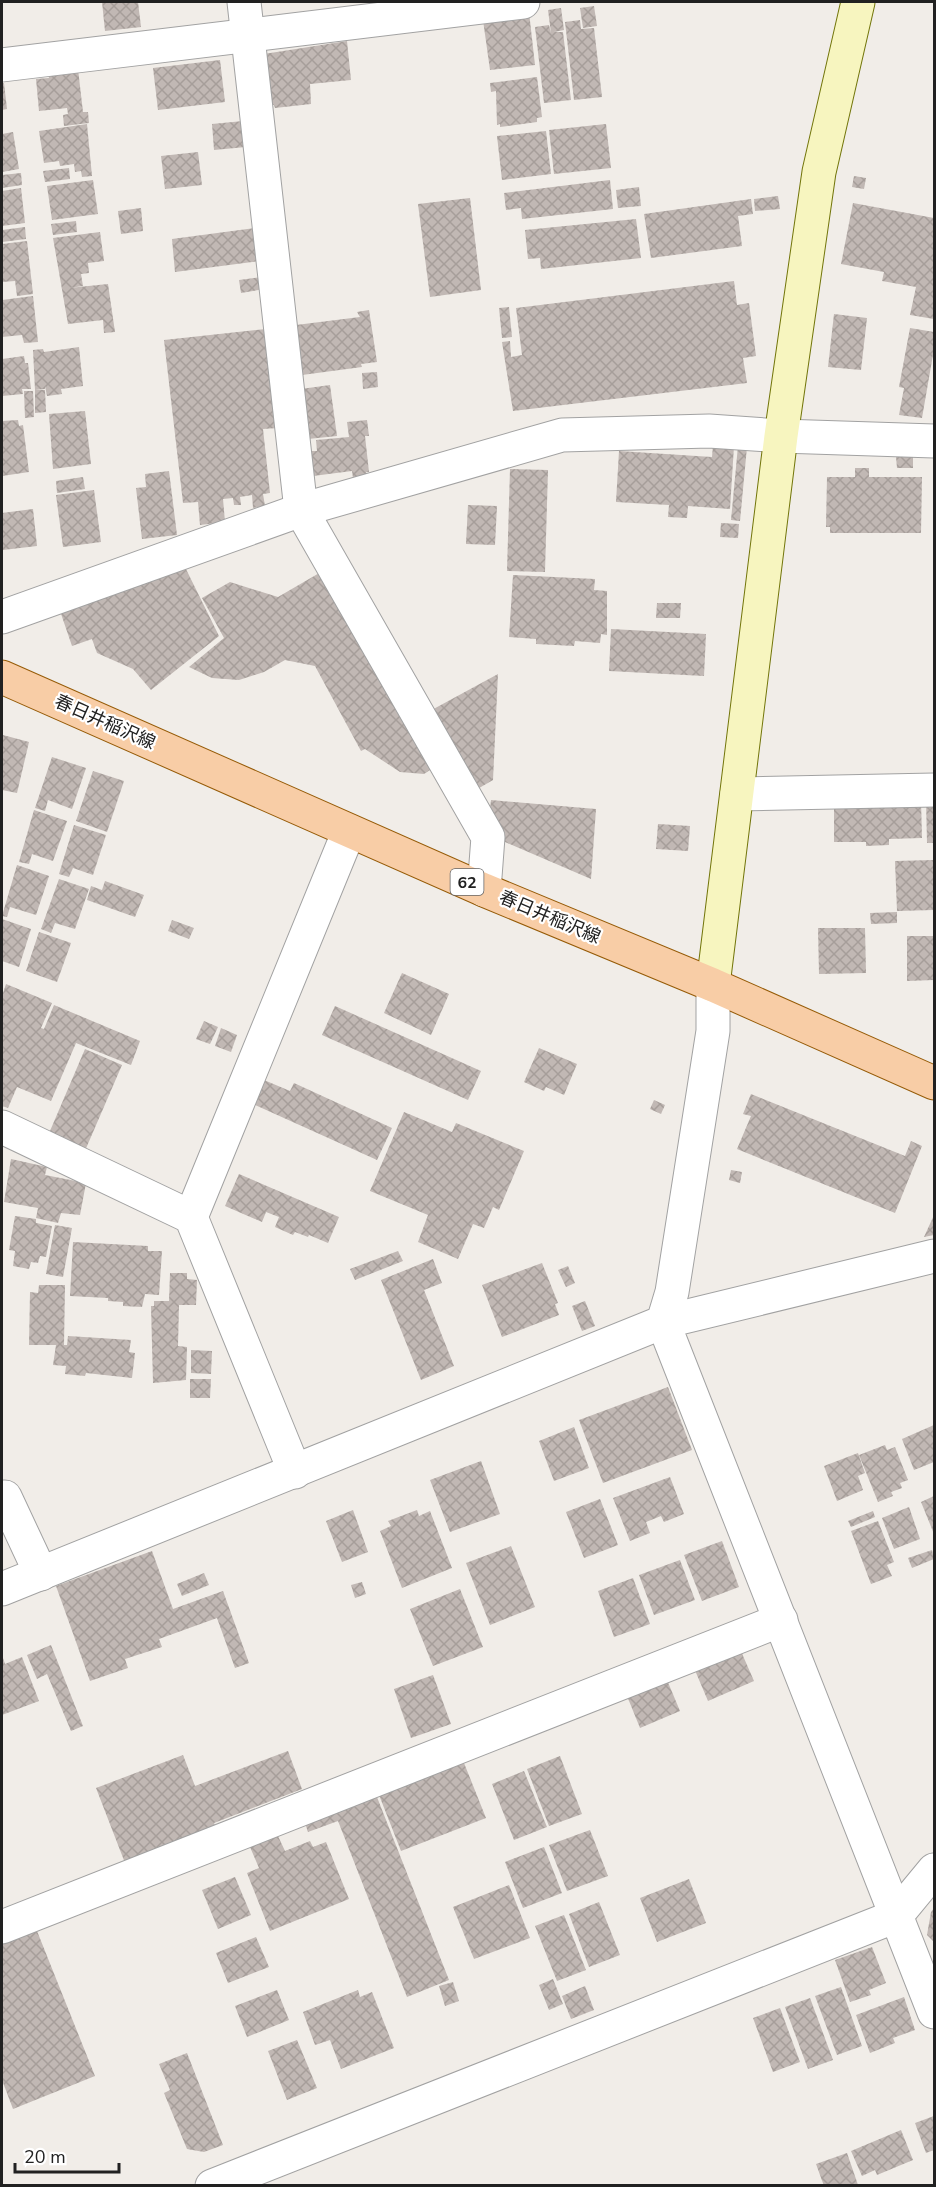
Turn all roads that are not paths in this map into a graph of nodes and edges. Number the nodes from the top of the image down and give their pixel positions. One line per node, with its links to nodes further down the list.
1 (244, 2): 4 (street)
2 (523, 2): 4 (street)
3 (858, 2): 6 (street)
4 (248, 34): 5 (street); 8 (street)
5 (2, 65)
6 (781, 436): 7 (street); 8 (street); 12 (street)
7 (934, 441)
8 (301, 510): 9 (street); 14 (street)
9 (2, 617)
10 (2, 676): 13 (main road, 春日井稲沢線 / 62)
11 (934, 790): 12 (street)
12 (737, 794): 15 (street)
13 (349, 831): 14 (main road, 春日井稲沢線 / 62); 18 (street)
14 (484, 890): 15 (main road, 春日井稲沢線 / 62)
15 (713, 985): 16 (main road, 春日井稲沢線 / 62); 20 (street)
16 (934, 1083)
17 (2, 1127): 18 (street)
18 (190, 1217): 21 (street)
19 (934, 1256): 20 (street)
20 (663, 1322): 21 (street); 25 (street)
21 (296, 1472): 23 (street)
22 (2, 1497): 23 (street)
23 (41, 1574): 24 (street)
24 (2, 1589)
25 (781, 1620): 27 (street); 28 (street)
26 (934, 1870): 27 (street)
27 (896, 1916): 29 (street); 30 (street)
28 (2, 1927)
29 (934, 2012)
30 (212, 2186)

